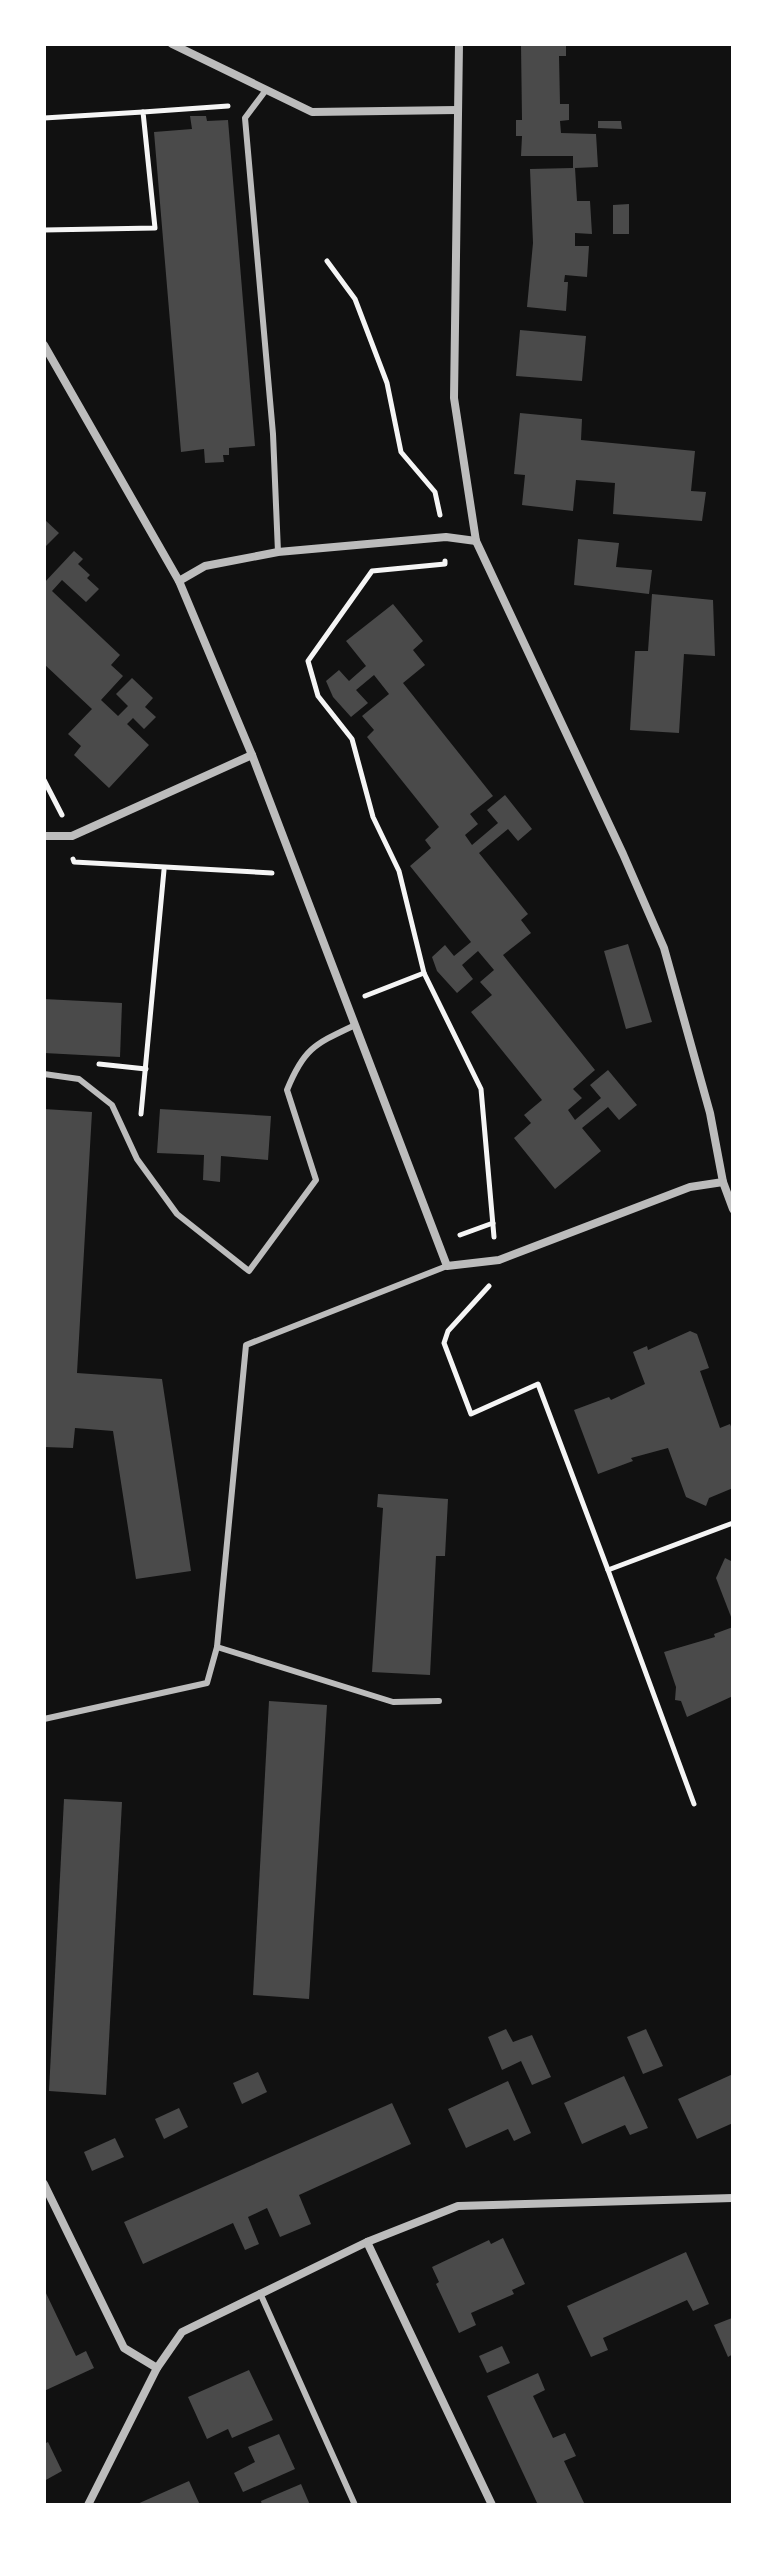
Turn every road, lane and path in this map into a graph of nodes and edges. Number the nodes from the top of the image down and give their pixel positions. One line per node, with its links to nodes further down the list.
1 (172, 44): 3 (street)
2 (459, 44): 4 (street)
3 (266, 90): 4 (street); 7 (lane)
4 (457, 110): 12 (street)
5 (143, 112): 6 (path); 7 (path); 8 (path)
6 (44, 118)
7 (245, 118): 13 (lane)
8 (44, 230)
9 (327, 261): 11 (path)
10 (44, 345): 14 (street)
11 (446, 537): 12 (street); 13 (street); 21 (path)
12 (476, 541): 28 (street)
13 (278, 552): 14 (street)
14 (179, 581): 15 (street)
15 (252, 755): 18 (street); 22 (street)
16 (44, 780): 18 (path)
17 (44, 836): 18 (street)
18 (72, 836): 19 (path)
19 (164, 870): 20 (path); 24 (path)
20 (279, 887)
21 (424, 973): 22 (path); 30 (path)
22 (347, 1003): 23 (street)
23 (355, 1025): 27 (lane); 31 (street)
24 (146, 1069): 26 (path); 27 (path)
25 (44, 1074): 26 (lane)
26 (79, 1079): 27 (lane)
27 (137, 1159)
28 (723, 1182): 29 (street); 32 (street)
29 (733, 1209)
30 (493, 1223): 31 (path); 32 (path)
31 (438, 1243): 33 (street)
32 (499, 1260): 33 (street); 35 (path)
33 (447, 1266): 36 (lane)
34 (733, 1523): 35 (path)
35 (608, 1570): 39 (path)
36 (217, 1647): 37 (lane); 38 (lane)
37 (439, 1701)
38 (44, 1719)
39 (694, 1804)
40 (44, 2184): 44 (street)
41 (733, 2198): 42 (street)
42 (367, 2242): 43 (street); 47 (street)
43 (260, 2293): 44 (street); 46 (lane)
44 (157, 2368): 45 (street)
45 (88, 2505)
46 (355, 2505)
47 (492, 2505)

